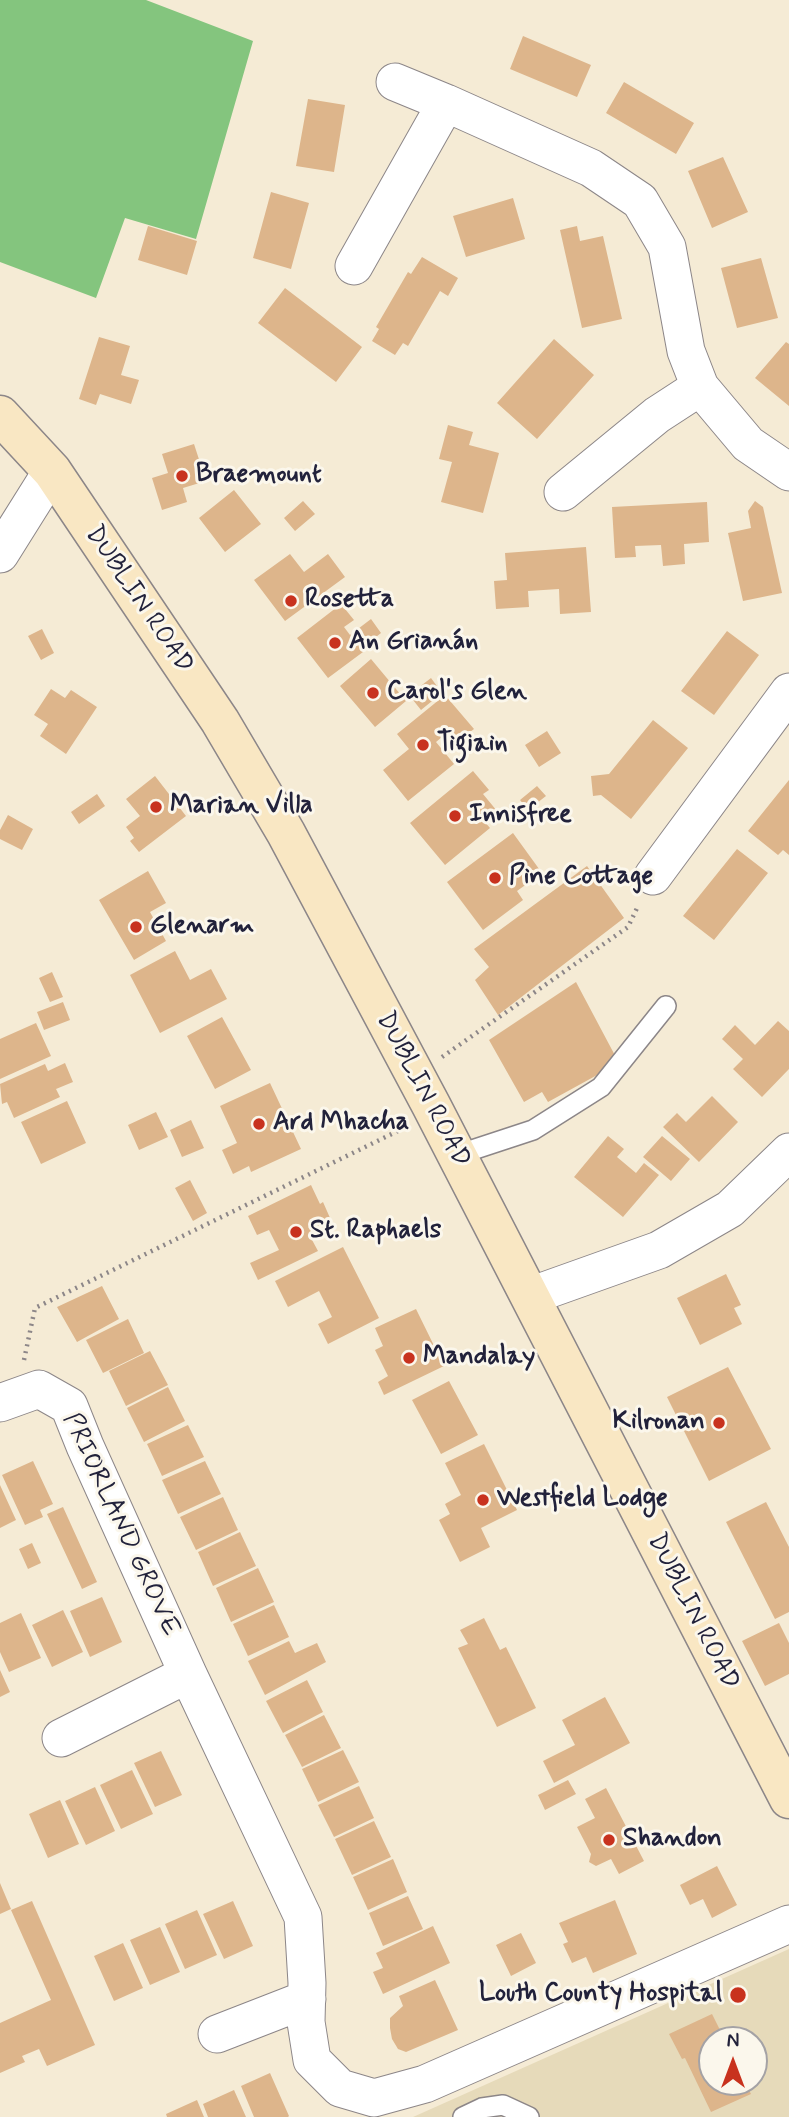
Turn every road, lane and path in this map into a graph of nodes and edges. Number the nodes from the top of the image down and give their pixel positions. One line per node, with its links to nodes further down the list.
1 (395, 82): 2 (street)
2 (446, 103): 3 (street); 4 (street)
3 (354, 266)
4 (700, 387): 7 (street); 8 (street)
5 (0, 415): 6 (main road, DUBLIN ROAD)
6 (52, 471): 9 (street); 13 (main road, DUBLIN ROAD)
7 (789, 472)
8 (563, 492)
9 (0, 554)
10 (789, 692): 11 (street)
11 (653, 876): 13 (path)
12 (666, 1006): 16 (lane)
13 (416, 1076): 14 (main road, DUBLIN ROAD)
14 (436, 1115): 16 (main road, DUBLIN ROAD); 18 (path)
15 (789, 1152): 17 (street)
16 (457, 1155): 17 (main road, DUBLIN ROAD)
17 (530, 1296): 21 (main road, DUBLIN ROAD)
18 (8, 1399): 19 (street, PRIORLAND GROVE)
19 (188, 1674): 20 (street); 23 (street, PRIORLAND GROVE)
20 (61, 1738)
21 (789, 1799)
22 (789, 1924): 23 (street, PRIORLAND GROVE)
23 (307, 1999): 24 (street)
24 (217, 2034)
25 (463, 2117): 26 (lane)
26 (529, 2117)

